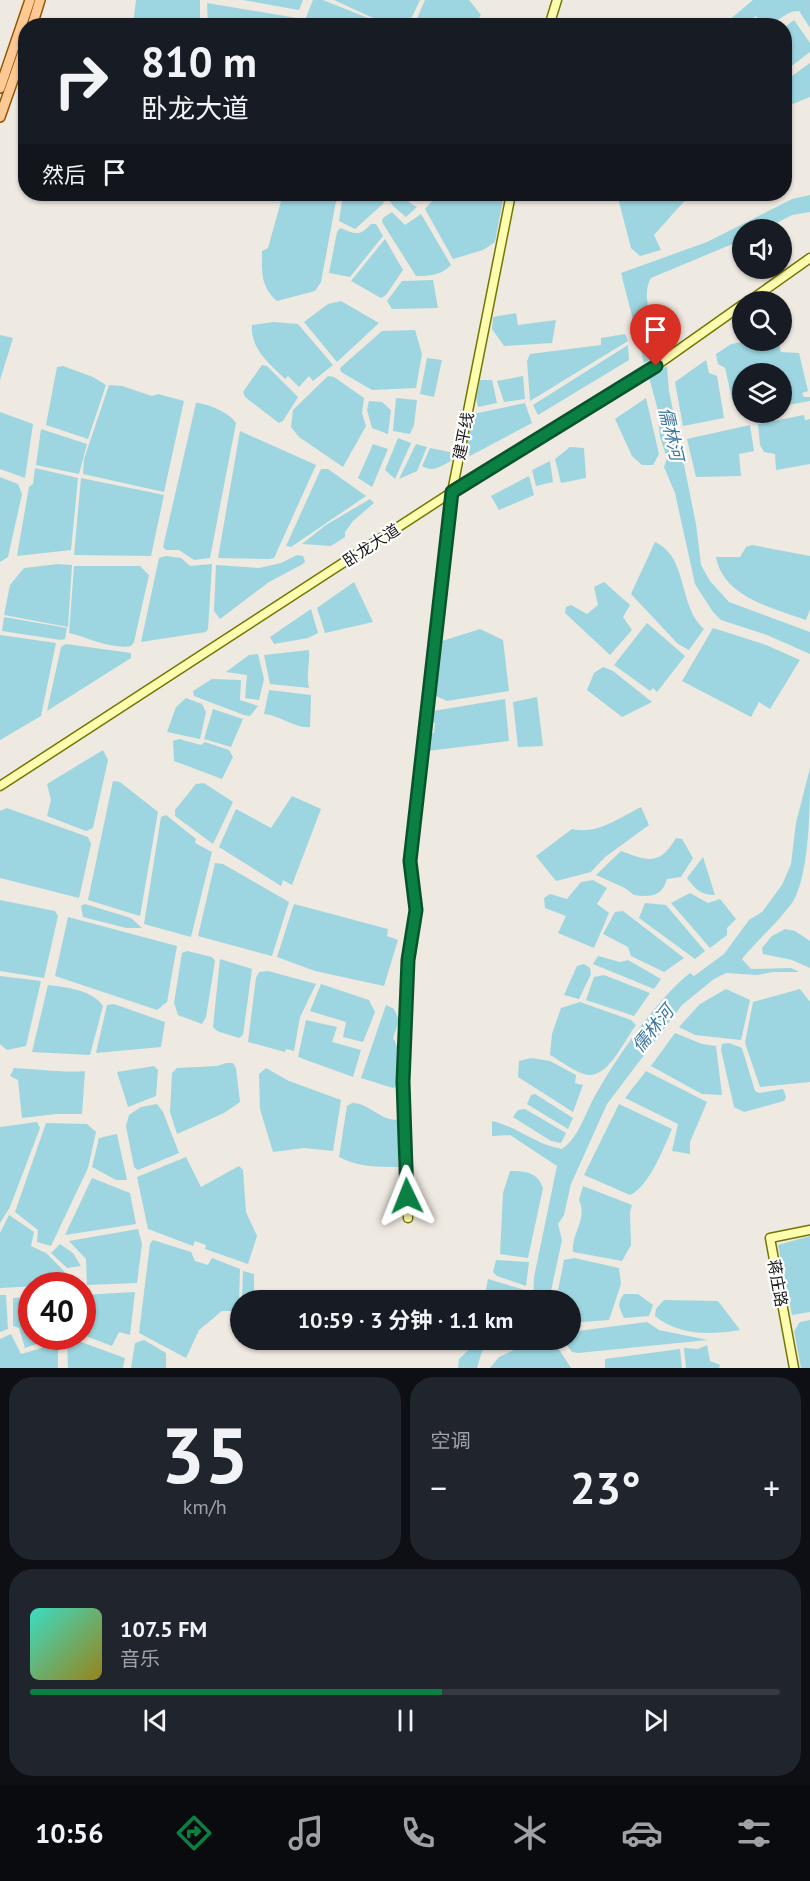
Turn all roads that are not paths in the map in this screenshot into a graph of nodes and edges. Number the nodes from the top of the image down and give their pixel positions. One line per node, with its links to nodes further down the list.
1 (30, 0): 4 (main road)
2 (40, 0): 5 (main road)
3 (556, 0): 6 (street)
4 (24, 18)
5 (34, 18)
6 (551, 18)
7 (18, 35): 9 (main road)
8 (18, 66): 10 (main road)
9 (0, 88)
10 (0, 117)
11 (510, 201): 15 (street, 建平线)
12 (810, 258): 13 (street)
13 (764, 291)
14 (732, 312): 15 (street, 卧龙大道)
15 (452, 492): 16 (street, 卧龙大道); 17 (street, 建平线)
16 (0, 786)
17 (408, 1218)
18 (810, 1230): 19 (street, 蒋庄路)
19 (794, 1368)

